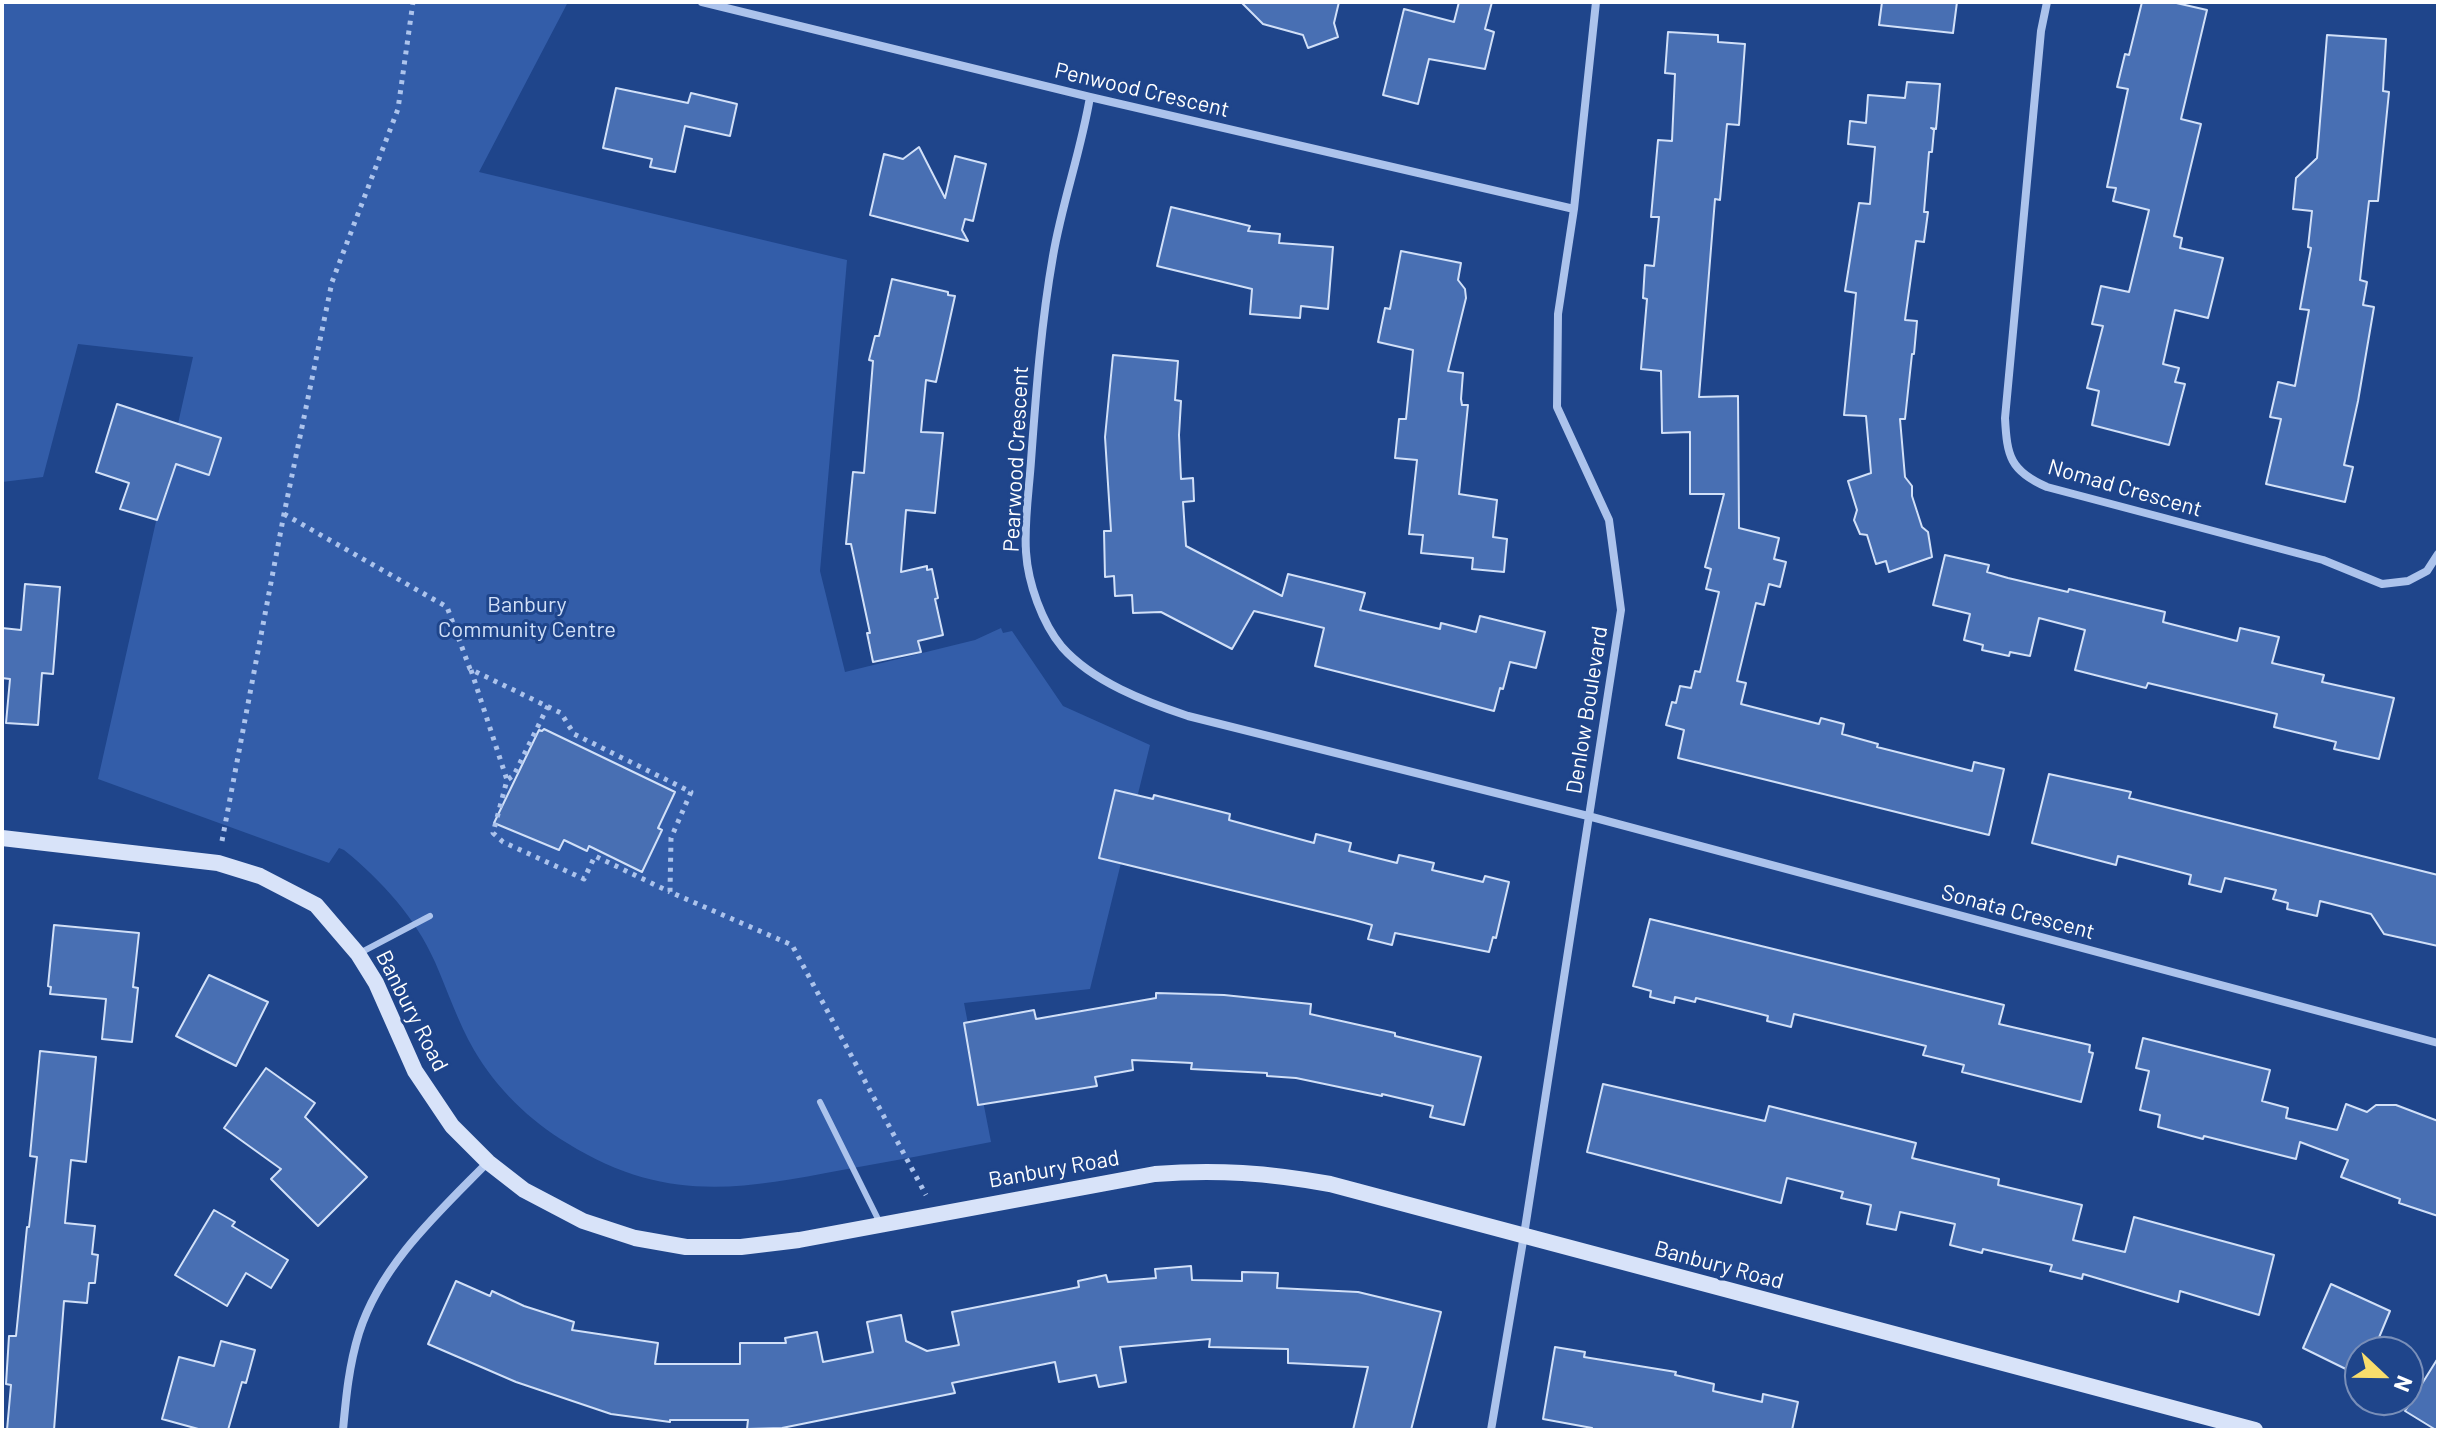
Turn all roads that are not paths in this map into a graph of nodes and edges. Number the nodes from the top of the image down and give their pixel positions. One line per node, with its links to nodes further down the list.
1 (702, 2): 4 (street, Penwood Crescent)
2 (1596, 2): 5 (street, Denlow Boulevard)
3 (2047, 2): 6 (street, Nomad Crescent)
4 (1090, 97): 5 (street, Penwood Crescent); 7 (street, Pearwood Crescent)
5 (1574, 209): 7 (street, Denlow Boulevard)
6 (2438, 554)
7 (1588, 816): 11 (street, Sonata Crescent); 15 (street, Denlow Boulevard)
8 (2, 838): 10 (street, Banbury Road)
9 (430, 916): 10 (lane)
10 (358, 954): 13 (street, Banbury Road)
11 (2438, 1043)
12 (820, 1102): 14 (lane)
13 (488, 1162): 14 (street, Banbury Road); 16 (street)
14 (880, 1223): 15 (street, Banbury Road)
15 (1524, 1235): 17 (street, Denlow Boulevard); 18 (street, Banbury Road)
16 (343, 1430)
17 (1491, 1430)
18 (2255, 1430)

